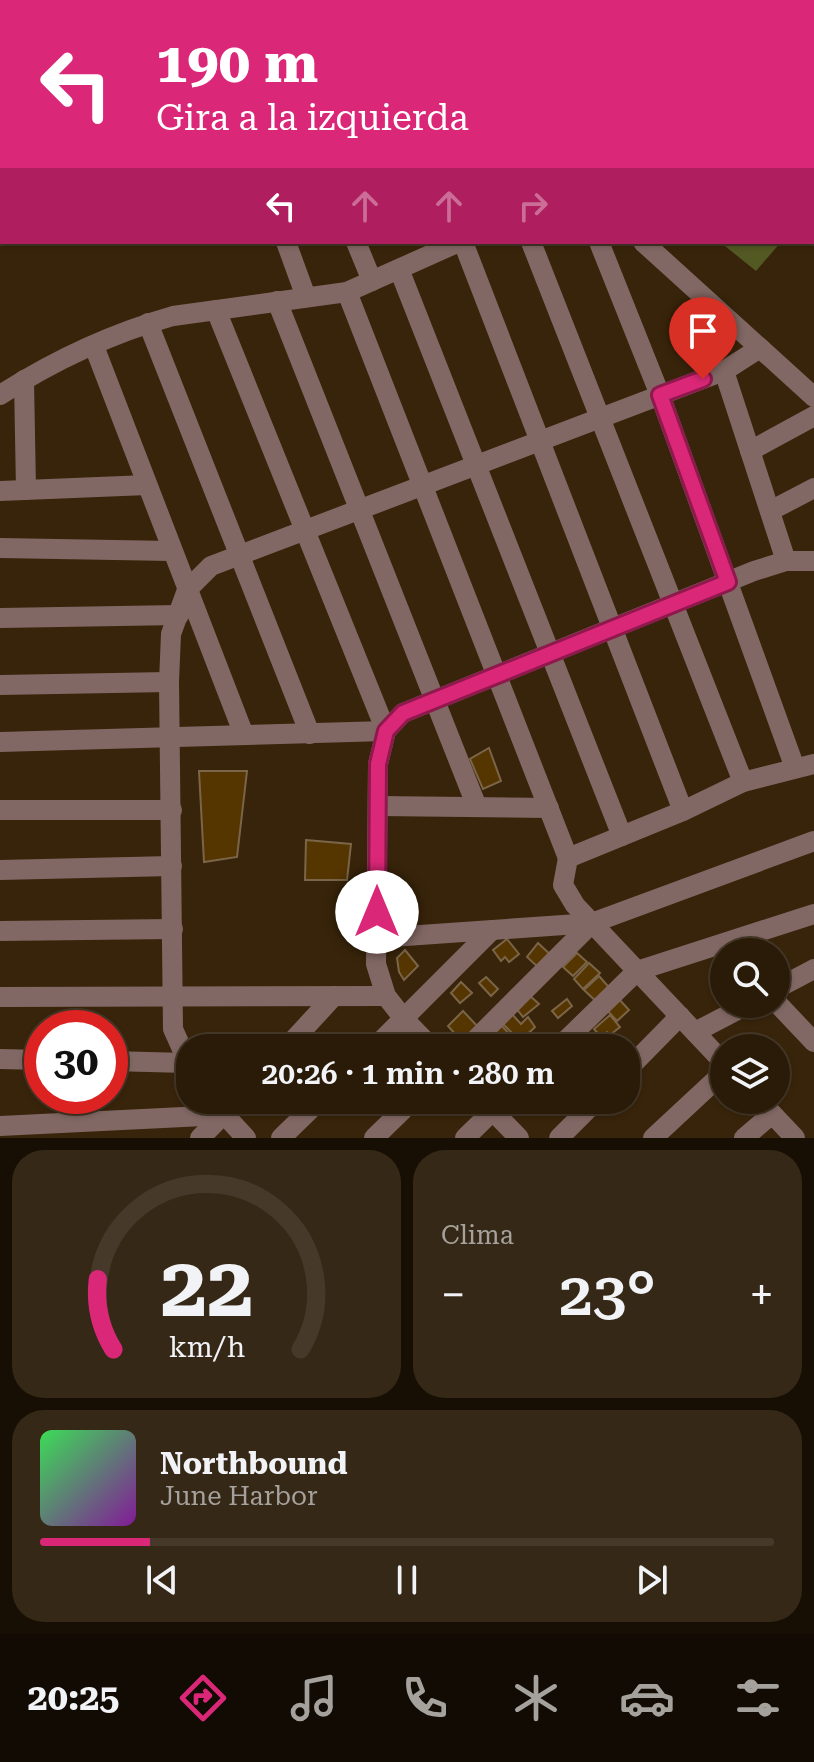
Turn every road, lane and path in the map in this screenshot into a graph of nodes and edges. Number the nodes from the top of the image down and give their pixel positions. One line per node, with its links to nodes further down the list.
1 (287, 244): 12 (street)
2 (357, 244): 10 (street)
3 (450, 244): 8 (street)
4 (462, 244): 25 (street)
5 (532, 244): 24 (street)
6 (600, 244): 21 (street)
7 (645, 244): 17 (street)
8 (423, 249): 9 (street)
9 (399, 269): 10 (street); 27 (street)
10 (372, 281): 11 (street)
11 (347, 292): 12 (street); 29 (street)
12 (306, 297): 13 (street)
13 (277, 301): 14 (street); 33 (street)
14 (216, 310): 15 (street); 35 (street)
15 (148, 323): 16 (street); 38 (street)
16 (94, 346): 19 (street); 28 (street)
17 (760, 348): 18 (street); 22 (street)
18 (724, 371): 21 (street); 26 (street)
19 (24, 380): 20 (street); 31 (street)
20 (0, 395)
21 (660, 395): 24 (street); 41 (street)
22 (814, 397)
23 (814, 416): 26 (street)
24 (600, 418): 25 (street); 43 (street)
25 (540, 441): 27 (street); 46 (street)
26 (750, 451): 34 (street)
27 (476, 465): 29 (street); 47 (street)
28 (147, 485): 31 (street); 37 (street)
29 (423, 485): 33 (street); 48 (street)
30 (814, 488): 34 (street)
31 (26, 490): 32 (street)
32 (0, 491)
33 (359, 510): 35 (street); 51 (street)
34 (770, 511): 39 (street)
35 (305, 530): 38 (street); 52 (street)
36 (0, 548): 37 (street)
37 (172, 551): 42 (street)
38 (241, 555): 42 (street); 53 (street)
39 (786, 561): 40 (street); 41 (street)
40 (814, 561)
41 (728, 582): 43 (street); 57 (street)
42 (187, 590): 44 (street); 54 (street)
43 (673, 604): 46 (street); 58 (street)
44 (179, 615): 45 (street); 49 (street)
45 (0, 618)
46 (613, 629): 47 (street); 64 (street)
47 (550, 654): 48 (street); 65 (street)
48 (497, 675): 51 (street); 61 (street)
49 (169, 682): 50 (street); 55 (street)
50 (0, 685)
51 (435, 700): 52 (street); 60 (street)
52 (386, 731): 53 (street); 59 (street)
53 (310, 734): 54 (street)
54 (244, 735): 55 (street)
55 (172, 737): 56 (street); 63 (street)
56 (0, 742)
57 (804, 766): 58 (street)
58 (743, 782): 64 (street)
59 (378, 806): 60 (street); 75 (street)
60 (477, 807): 61 (street)
61 (549, 808): 67 (street)
62 (0, 810): 63 (street)
63 (172, 810): 68 (street)
64 (683, 811): 65 (street)
65 (622, 836): 67 (street)
66 (814, 841): 71 (street)
67 (568, 858): 71 (street)
68 (172, 866): 69 (street); 72 (street)
69 (0, 870)
70 (814, 914): 77 (street)
71 (592, 923): 73 (street); 77 (street); 91 (street)
72 (173, 929): 74 (street); 82 (street)
73 (492, 930): 75 (street); 86 (street)
74 (0, 931)
75 (377, 938): 80 (street)
76 (814, 969): 78 (street)
77 (637, 971): 83 (street); 92 (street)
78 (790, 982)
79 (334, 996): 80 (street); 82 (street); 88 (street)
80 (386, 996): 86 (street)
81 (0, 997): 82 (street)
82 (173, 997): 93 (street)
83 (680, 1016): 87 (street); 96 (street)
84 (790, 1017): 94 (street)
85 (722, 1018): 87 (street)
86 (404, 1019): 89 (street); 90 (street)
87 (695, 1032): 95 (street)
88 (299, 1034)
89 (388, 1034)
90 (418, 1034)
91 (481, 1034)
92 (572, 1034)
93 (176, 1036)
94 (814, 1042)
95 (710, 1048)
96 (640, 1057)
97 (0, 1059): 98 (street)
98 (24, 1060)
99 (128, 1062): 100 (street)
100 (176, 1064)
101 (710, 1085): 122 (street)
102 (176, 1111): 112 (street)
103 (217, 1114): 115 (street)
104 (230, 1114): 116 (street)
105 (306, 1114): 117 (street)
106 (399, 1114): 118 (street)
107 (485, 1114): 119 (street)
108 (501, 1114): 120 (street)
109 (583, 1114): 121 (street)
110 (760, 1114): 123 (street)
111 (772, 1114): 124 (street)
112 (108, 1120): 113 (street); 114 (street)
113 (0, 1126)
114 (91, 1138)
115 (200, 1138)
116 (246, 1138)
117 (281, 1138)
118 (374, 1138)
119 (465, 1138)
120 (519, 1138)
121 (559, 1138)
122 (653, 1138)
123 (744, 1138)
124 (795, 1138)

